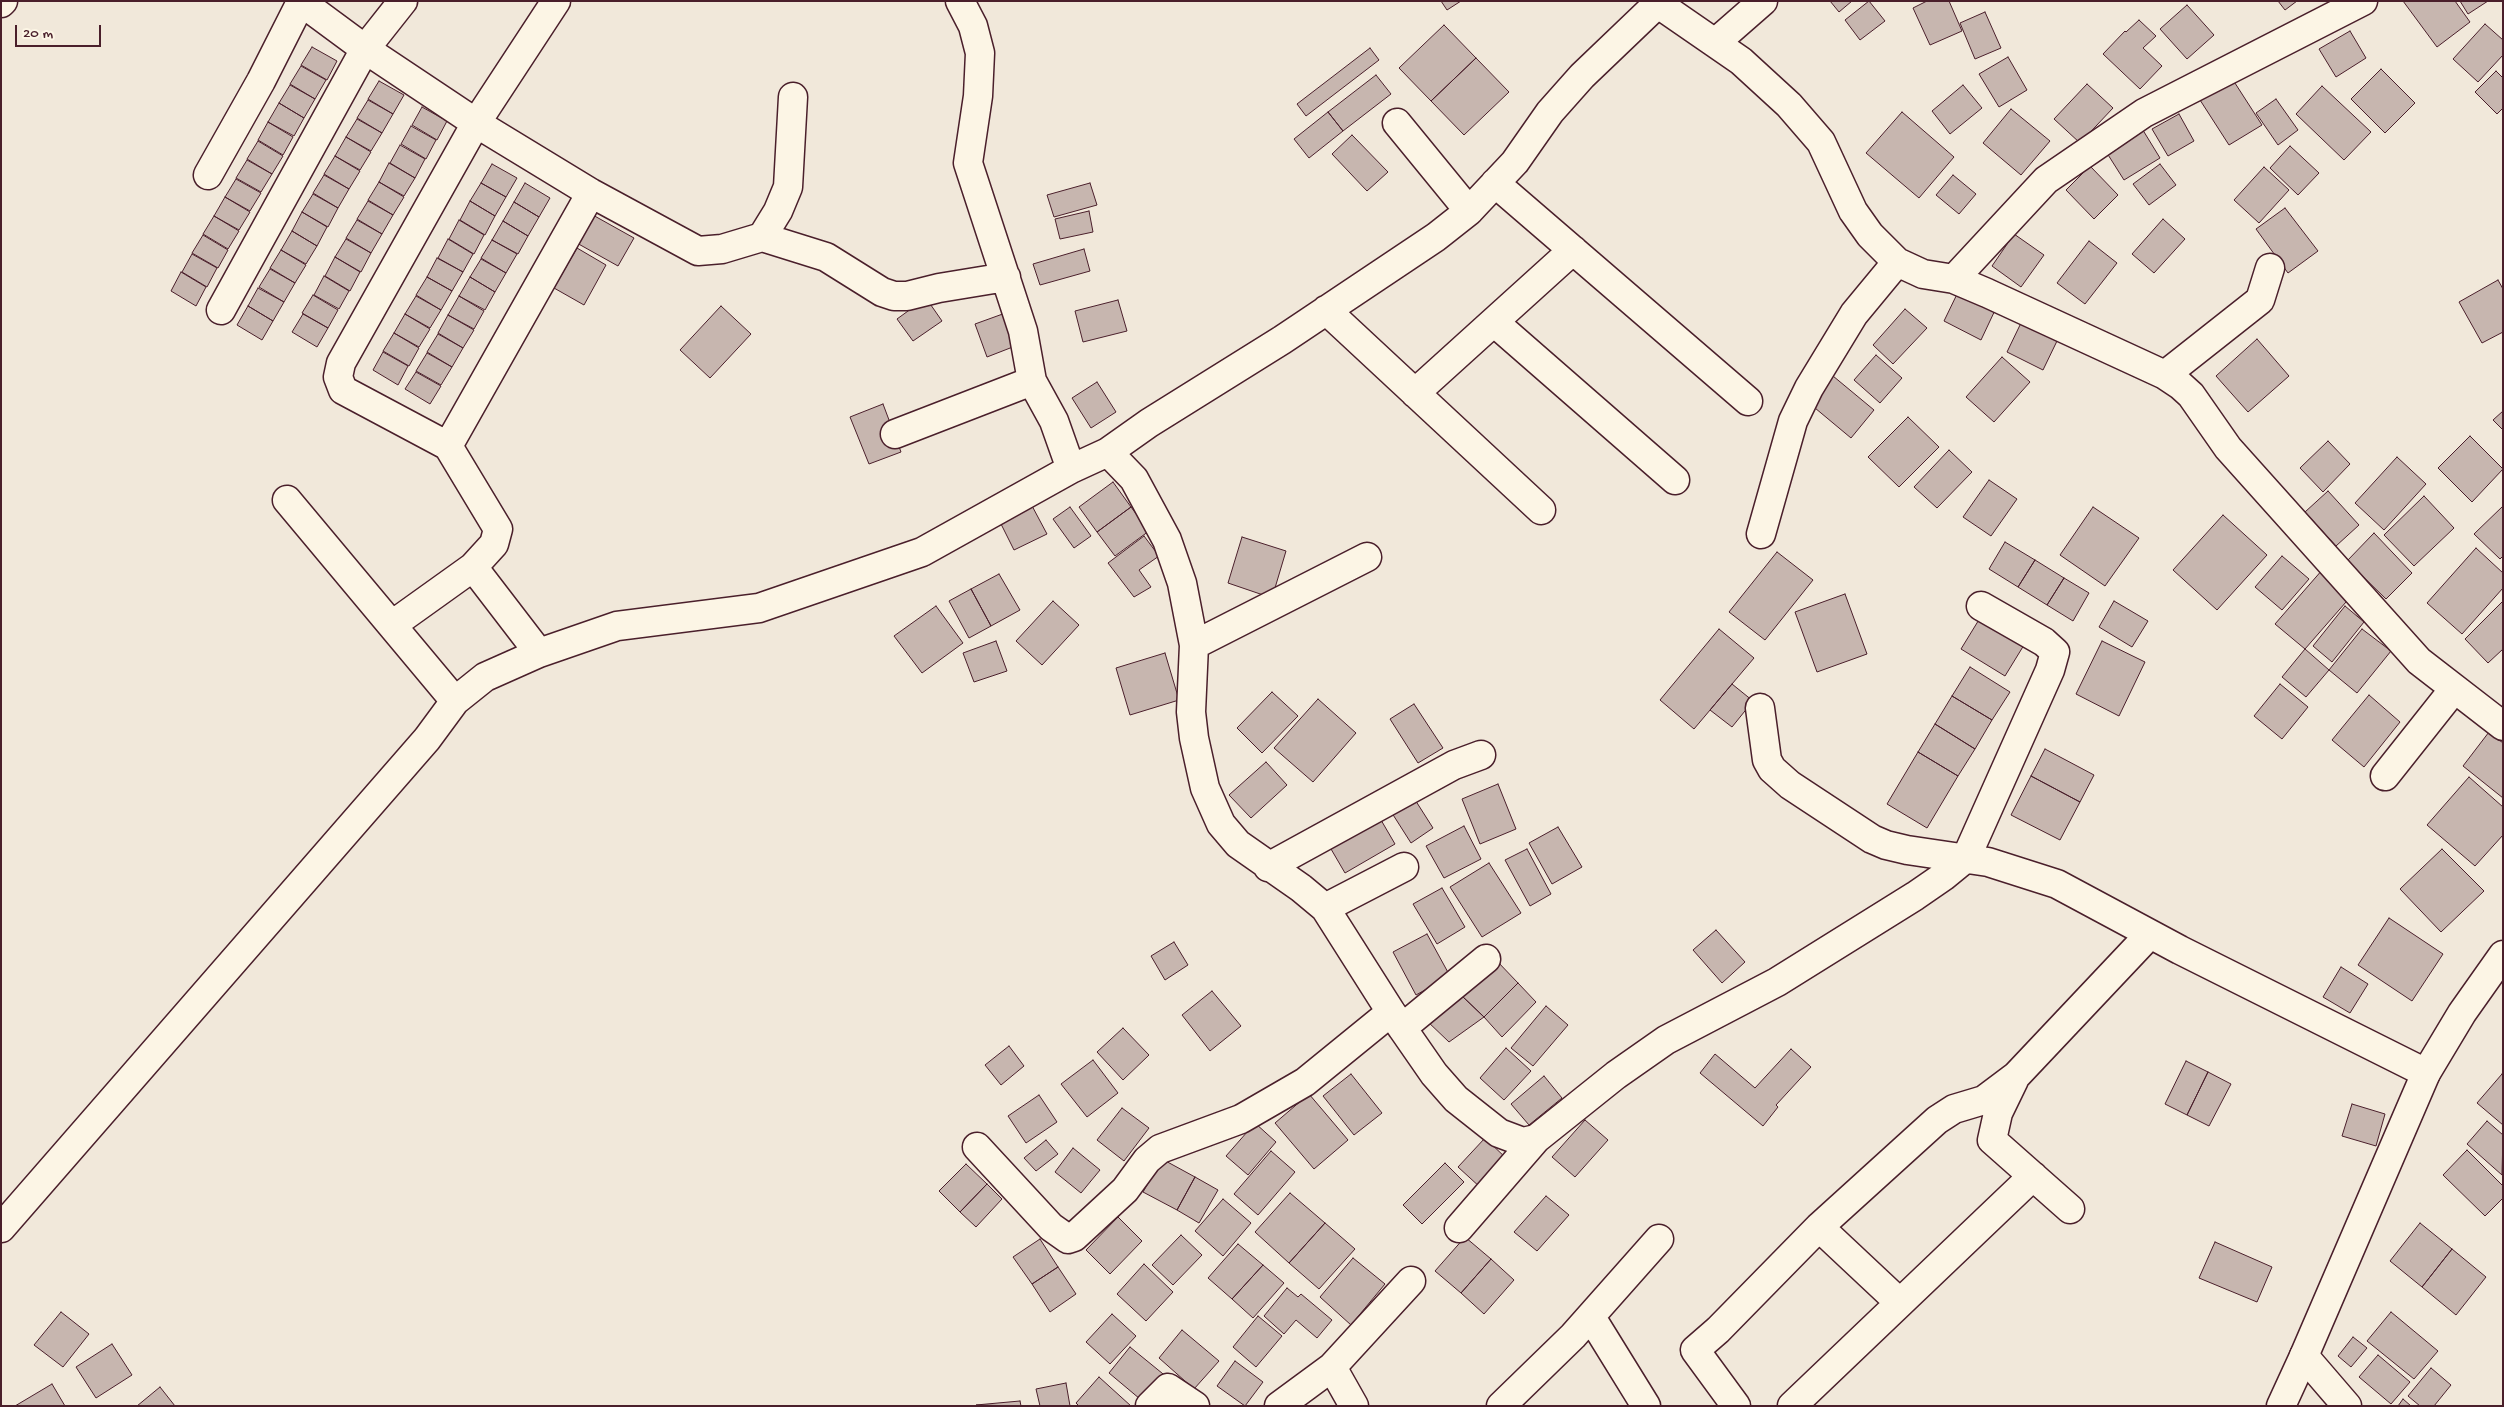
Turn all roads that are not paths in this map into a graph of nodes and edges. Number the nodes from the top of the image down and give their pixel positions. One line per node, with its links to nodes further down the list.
1 (402, 1): 9 (street)
2 (556, 1): 11 (street)
3 (960, 1): 21 (street)
4 (1763, 1): 8 (street)
5 (2363, 1): 22 (street)
6 (300, 2): 9 (street); 13 (street)
7 (1655, 2): 8 (street); 14 (street)
8 (1715, 42): 19 (street)
9 (365, 49): 11 (street); 23 (street)
10 (793, 97): 17 (street)
11 (476, 123): 15 (street); 31 (street)
12 (1397, 123): 16 (street)
13 (208, 175)
14 (1496, 183): 16 (street); 18 (street)
15 (591, 193): 17 (street); 31 (street)
16 (1469, 211): 24 (street)
17 (762, 237): 21 (street)
18 (1573, 250): 25 (street); 29 (street)
19 (1897, 262): 22 (street); 37 (street)
20 (2270, 268): 26 (street)
21 (1006, 278): 27 (street)
22 (1954, 280): 26 (street)
23 (221, 310)
24 (1326, 310): 28 (street); 32 (street)
25 (1494, 322): 28 (street); 34 (street)
26 (2165, 375): 44 (street)
27 (1032, 381): 30 (street); 33 (street)
28 (1415, 393): 36 (street)
29 (1748, 401)
30 (895, 434)
31 (448, 446): 39 (street)
32 (1108, 452): 33 (street); 42 (street)
33 (1071, 468): 43 (street)
34 (1675, 480)
35 (287, 500): 41 (street)
36 (1540, 510)
37 (1760, 534)
38 (1367, 557): 42 (street)
39 (473, 568): 41 (street); 43 (street)
40 (1981, 606): 50 (street)
41 (392, 625): 45 (street)
42 (1194, 645): 51 (street)
43 (539, 653): 45 (street)
44 (2454, 689): 47 (street); 49 (street)
45 (455, 701): 65 (street)
46 (1760, 708): 50 (street)
47 (2503, 726)
48 (1480, 755): 51 (street)
49 (2385, 776)
50 (1966, 858): 54 (street); 60 (street)
51 (1268, 867): 53 (street)
52 (1404, 867): 53 (street)
53 (1325, 908): 57 (street)
54 (2150, 934): 58 (street); 59 (street)
55 (2503, 955): 58 (street)
56 (1486, 959): 57 (street)
57 (1396, 1020): 60 (street); 61 (street)
58 (2426, 1073): 71 (street)
59 (2016, 1076): 62 (street); 64 (street)
60 (1536, 1139): 66 (street)
61 (976, 1147)
62 (2033, 1176): 63 (street); 69 (street)
63 (2070, 1209)
64 (1819, 1227): 69 (street); 79 (street)
65 (1, 1228)
66 (1459, 1228)
67 (1659, 1239): 70 (street)
68 (1411, 1281): 72 (street)
69 (1900, 1303): 80 (street)
70 (1591, 1316): 77 (street); 78 (street)
71 (2304, 1356): 81 (street); 82 (street)
72 (1332, 1367): 75 (street); 76 (street)
73 (1150, 1406): 74 (street)
74 (1195, 1406)
75 (1279, 1406)
76 (1354, 1406)
77 (1500, 1406)
78 (1646, 1406)
79 (1736, 1406)
80 (1792, 1406)
81 (2281, 1406)
82 (2347, 1406)

